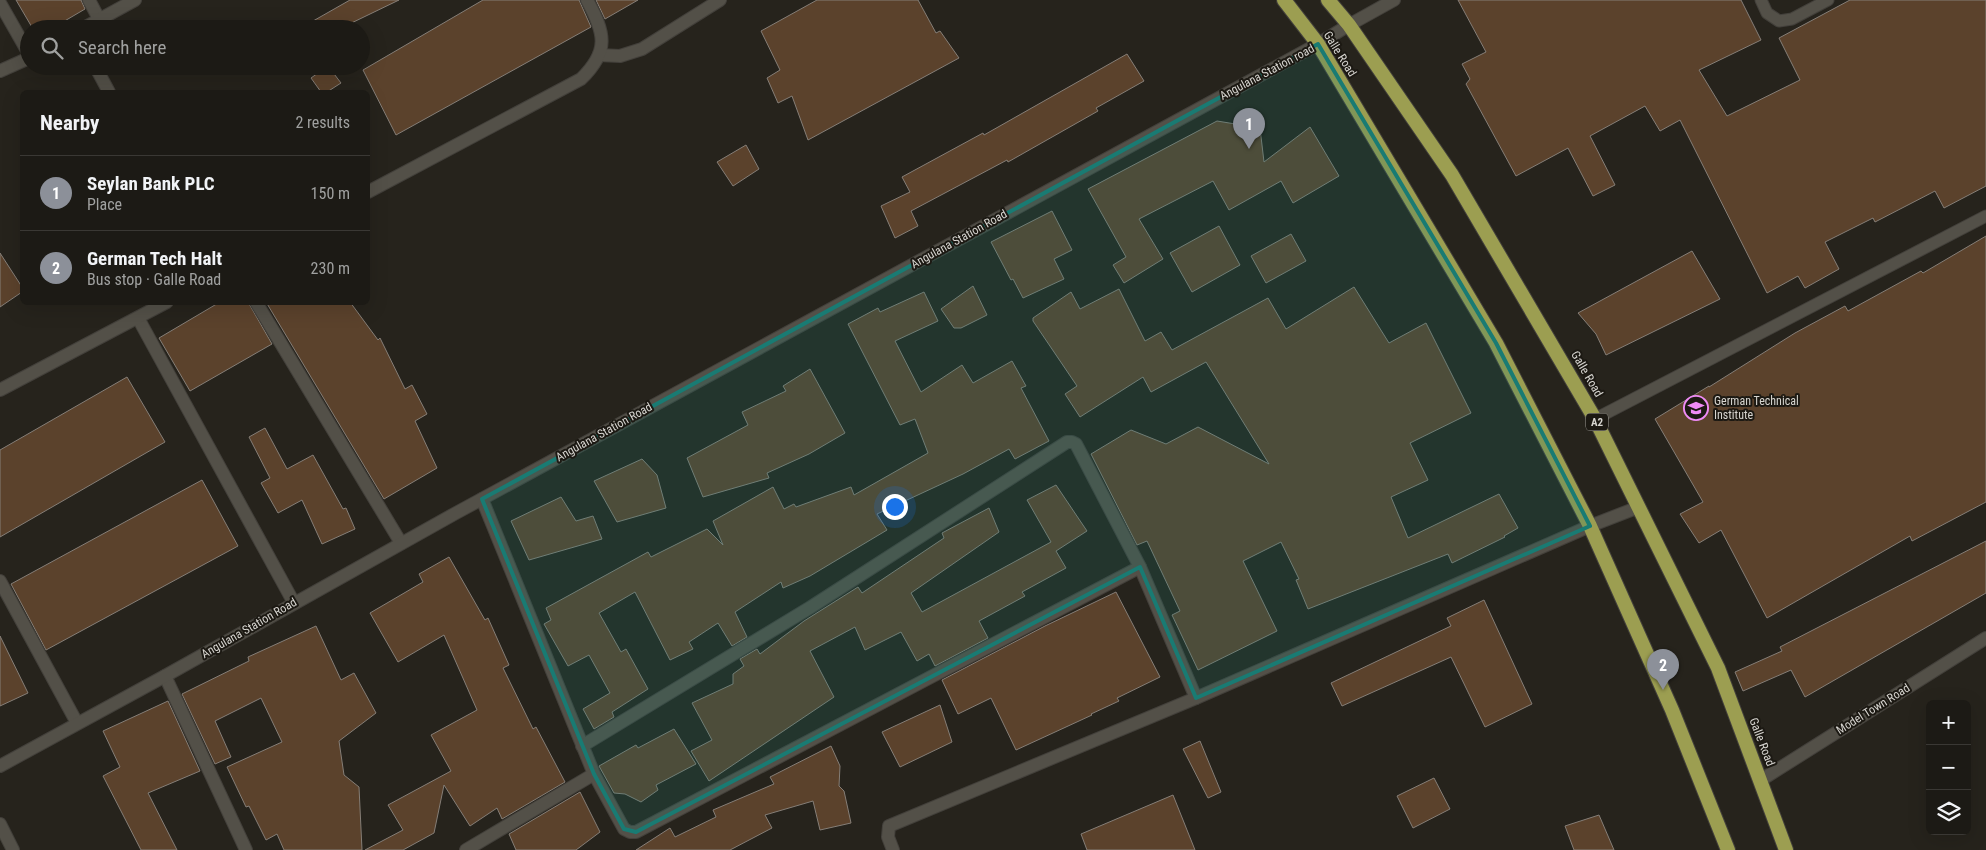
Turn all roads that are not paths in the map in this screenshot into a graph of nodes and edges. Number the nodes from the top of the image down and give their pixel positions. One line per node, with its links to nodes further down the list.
1 (89, 0): 11 (street)
2 (135, 0): 11 (street)
3 (587, 0): 15 (street)
4 (720, 0): 15 (street)
5 (1284, 0): 14 (highway, Galle Road)
6 (1328, 0): 12 (highway, Galle Road / A2)
7 (1394, 0): 12 (street, Angulana Station road)
8 (1761, 0): 9 (lane)
9 (1828, 0)
10 (0, 3): 13 (street)
11 (99, 19)
12 (1349, 25): 14 (street, Angulana Station road); 27 (highway, Galle Road / A2)
13 (20, 40)
14 (1318, 44): 20 (street, Angulana Station road); 30 (highway, Galle Road)
15 (599, 55): 21 (street)
16 (20, 61): 17 (street)
17 (0, 71)
18 (100, 75): 19 (street)
19 (108, 90)
20 (1210, 102): 28 (street, Angulana Station Road)
21 (370, 191)
22 (1986, 216): 27 (lane)
23 (162, 305): 25 (street)
24 (258, 305): 31 (street)
25 (138, 318): 26 (street); 34 (street)
26 (1, 389)
27 (1595, 419): 29 (highway, Galle Road / A2)
28 (482, 499): 31 (street, Angulana Station Road); 39 (street)
29 (1639, 507): 30 (street); 42 (highway, Galle Road / A2)
30 (1590, 526): 37 (street); 48 (highway, Galle Road)
31 (401, 543): 34 (street, Angulana Station Road)
32 (1140, 567): 37 (street); 39 (street); 41 (street)
33 (1, 586): 38 (street)
34 (294, 603): 36 (street, Angulana Station Road)
35 (1986, 638): 42 (street, Model Town Road)
36 (165, 676): 38 (street, Angulana Station Road); 45 (street)
37 (1196, 698): 47 (street)
38 (78, 723): 40 (street, Angulana Station Road)
39 (582, 746): 41 (street)
40 (0, 766)
41 (594, 774): 46 (street)
42 (1761, 780): 49 (highway, Galle Road / A2)
43 (0, 824): 44 (street)
44 (13, 850)
45 (246, 850)
46 (466, 850)
47 (893, 850)
48 (1728, 850)
49 (1786, 850)

